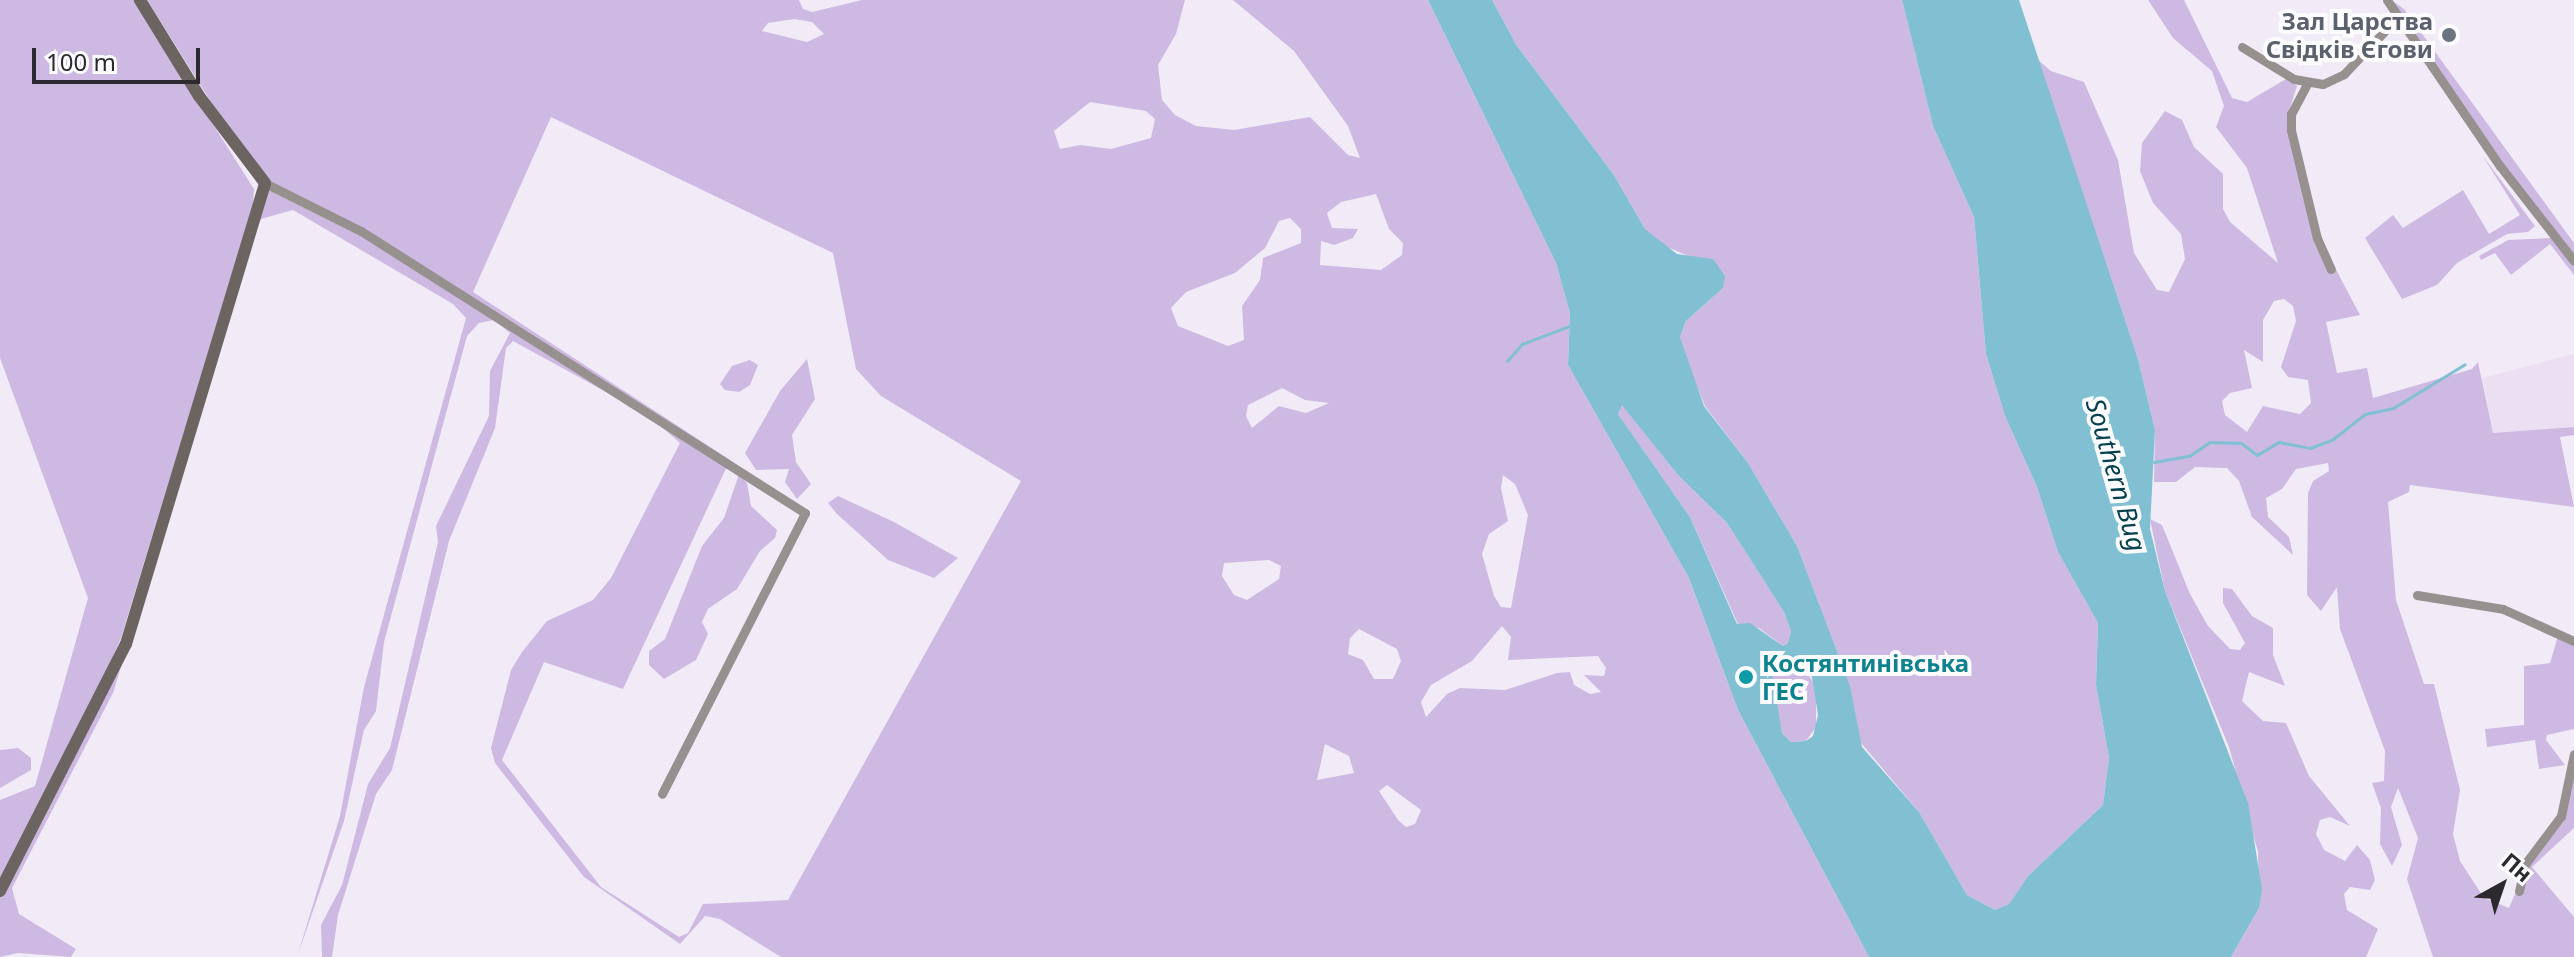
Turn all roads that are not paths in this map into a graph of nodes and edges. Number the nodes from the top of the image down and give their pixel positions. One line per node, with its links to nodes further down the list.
1 (140, 0): 6 (street)
2 (2387, 0): 3 (street)
3 (2397, 18): 5 (street); 7 (street)
4 (2242, 47): 5 (street)
5 (2307, 84): 8 (street)
6 (265, 183): 12 (street); 13 (street)
7 (2574, 261)
8 (2331, 269)
9 (2417, 595): 10 (street)
10 (2574, 641)
11 (2574, 754): 14 (street)
12 (662, 794)
13 (0, 891)
14 (2519, 891)

